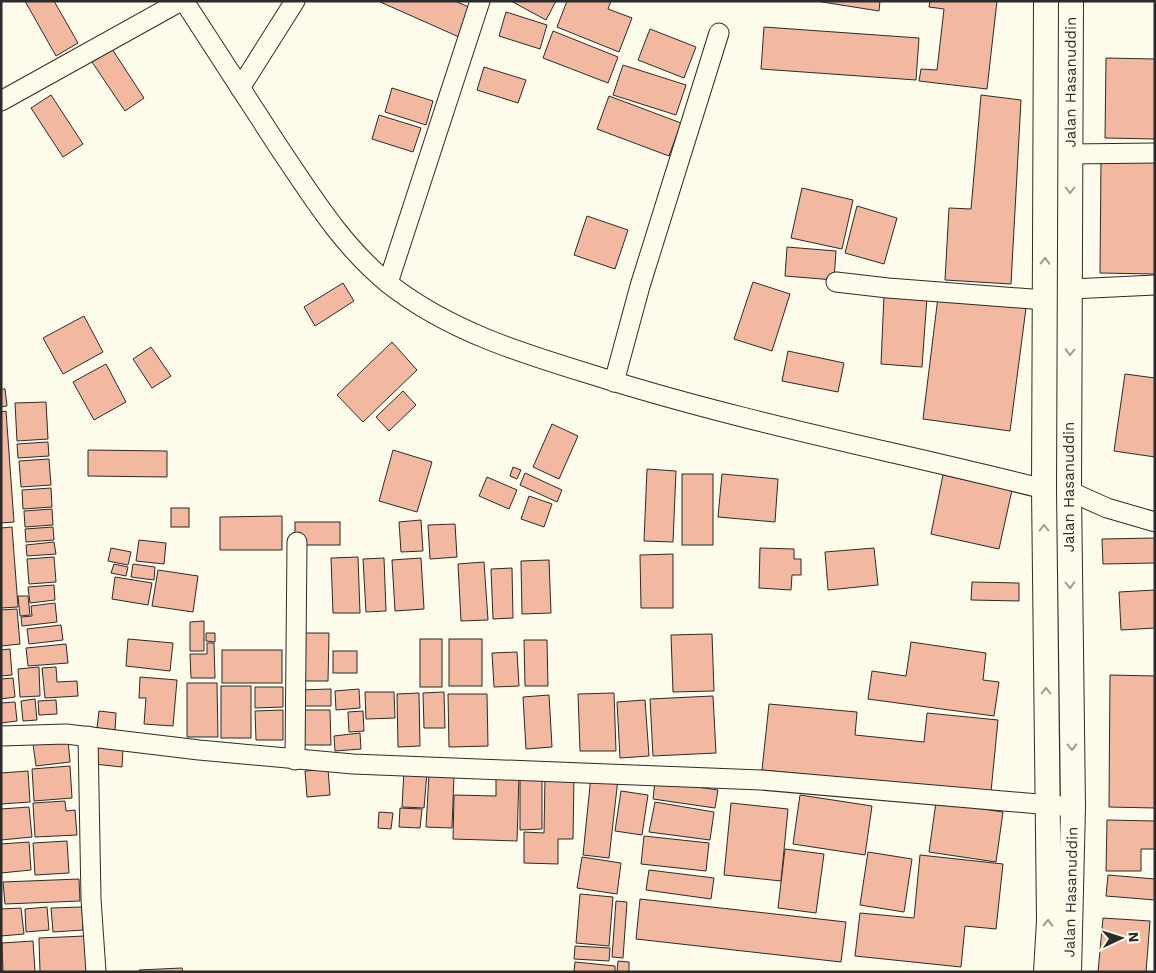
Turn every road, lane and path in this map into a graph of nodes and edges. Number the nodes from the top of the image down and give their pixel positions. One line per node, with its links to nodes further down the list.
1 (183, 1): 7 (street); 8 (street)
2 (294, 1): 7 (street)
3 (480, 1): 12 (street)
4 (1046, 1): 15 (street, Jalan Hasanuddin, one-way to 4)
5 (1072, 1): 10 (street, Jalan Hasanuddin)
6 (719, 33): 16 (street)
7 (240, 88): 12 (street)
8 (1, 101)
9 (1155, 153): 10 (street)
10 (1070, 154): 14 (street, Jalan Hasanuddin, one-way to 14)
11 (836, 282): 15 (street)
12 (388, 283): 16 (street)
13 (1155, 285): 14 (street)
14 (1071, 289): 18 (street, Jalan Hasanuddin, one-way to 18)
15 (1045, 300): 17 (street, Jalan Hasanuddin)
16 (614, 382): 17 (street)
17 (1044, 489): 24 (street, Jalan Hasanuddin, one-way to 17)
18 (1069, 491): 19 (street); 25 (street, Jalan Hasanuddin, one-way to 25)
19 (1155, 522)
20 (297, 542): 23 (street)
21 (1, 736): 22 (street)
22 (88, 736): 23 (street); 26 (street)
23 (295, 760): 24 (street)
24 (1046, 804): 25 (street); 27 (street, Jalan Hasanuddin, one-way to 24)
25 (1072, 807): 28 (street, Jalan Hasanuddin)
26 (96, 972)
27 (1046, 972)
28 (1069, 972)

